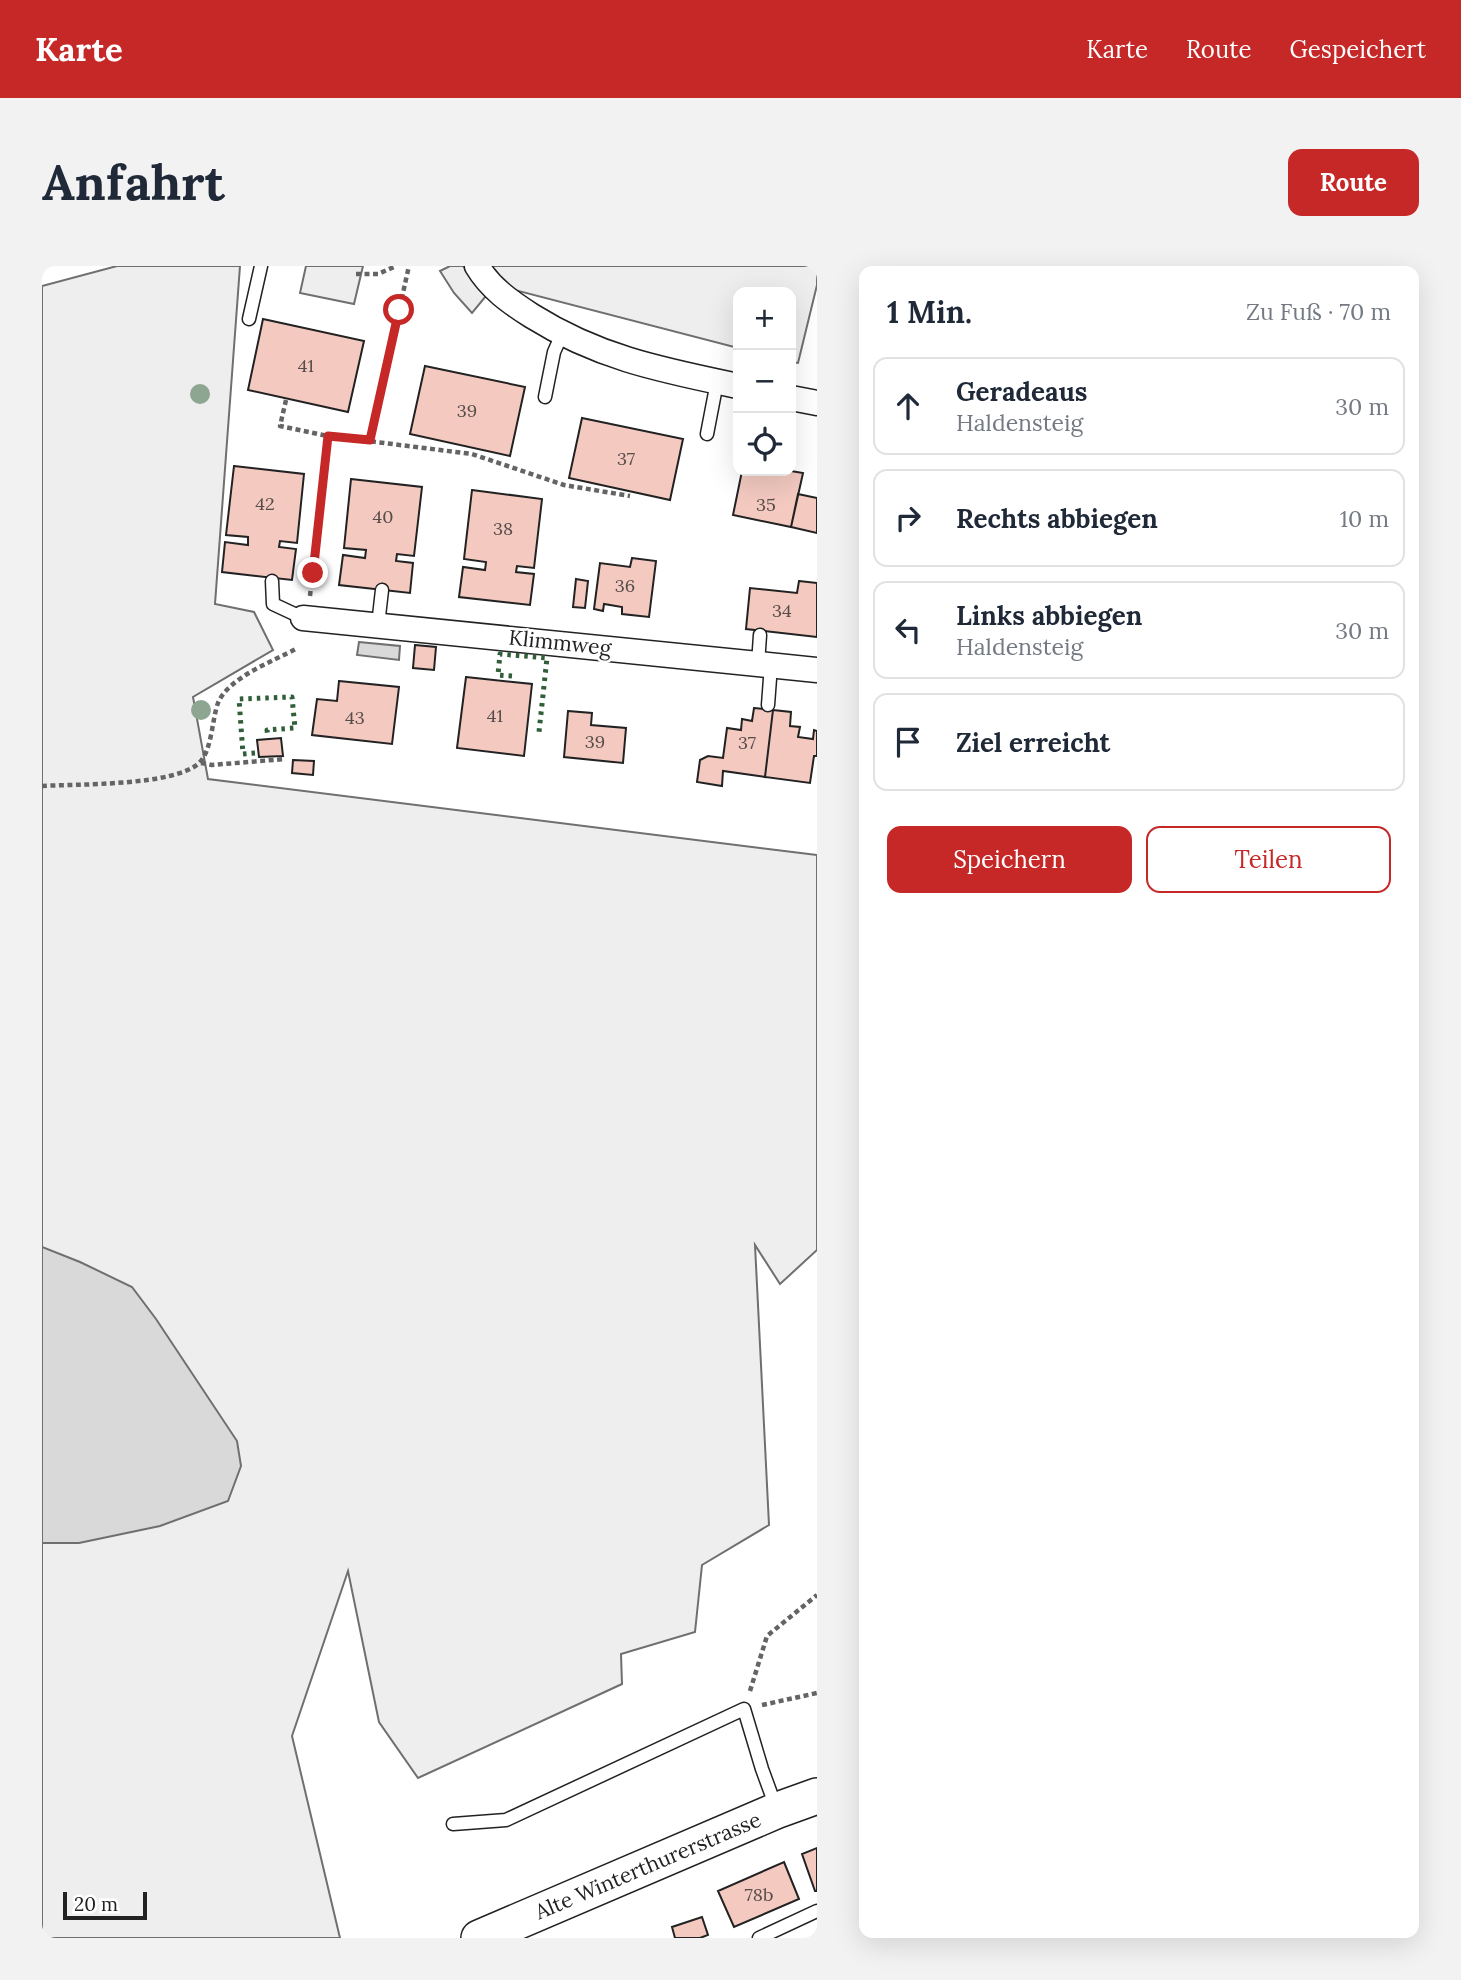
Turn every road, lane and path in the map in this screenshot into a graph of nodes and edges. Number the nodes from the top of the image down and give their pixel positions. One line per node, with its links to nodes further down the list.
1 (261, 266): 6 (lane)
2 (396, 266): 5 (path)
3 (409, 266): 15 (path)
4 (477, 266): 7 (street)
5 (356, 274)
6 (249, 319)
7 (562, 334): 8 (street); 9 (lane)
8 (728, 384): 13 (lane)
9 (545, 397)
10 (796, 399): 12 (street)
11 (286, 400): 14 (path)
12 (817, 403)
13 (706, 434)
14 (328, 436): 15 (path); 19 (path)
15 (370, 440): 16 (path)
16 (630, 496)
17 (272, 581): 20 (lane)
18 (382, 590): 21 (lane)
19 (310, 594)
20 (303, 618): 21 (street, Klimmweg)
21 (378, 625): 24 (street, Klimmweg)
22 (760, 635): 24 (lane)
23 (296, 649): 28 (path)
24 (764, 664): 25 (street, Klimmweg); 26 (lane)
25 (817, 670)
26 (768, 705)
27 (285, 759): 28 (path)
28 (201, 762): 29 (path)
29 (42, 786)
30 (817, 1595): 32 (path)
31 (817, 1693): 32 (path)
32 (744, 1709): 34 (lane); 35 (lane)
33 (817, 1796): 34 (main road, Alte Winterthurerstrasse)
34 (778, 1810): 37 (main road, Alte Winterthurerstrasse)
35 (453, 1824)
36 (817, 1910): 38 (lane)
37 (480, 1938)
38 (760, 1938)

